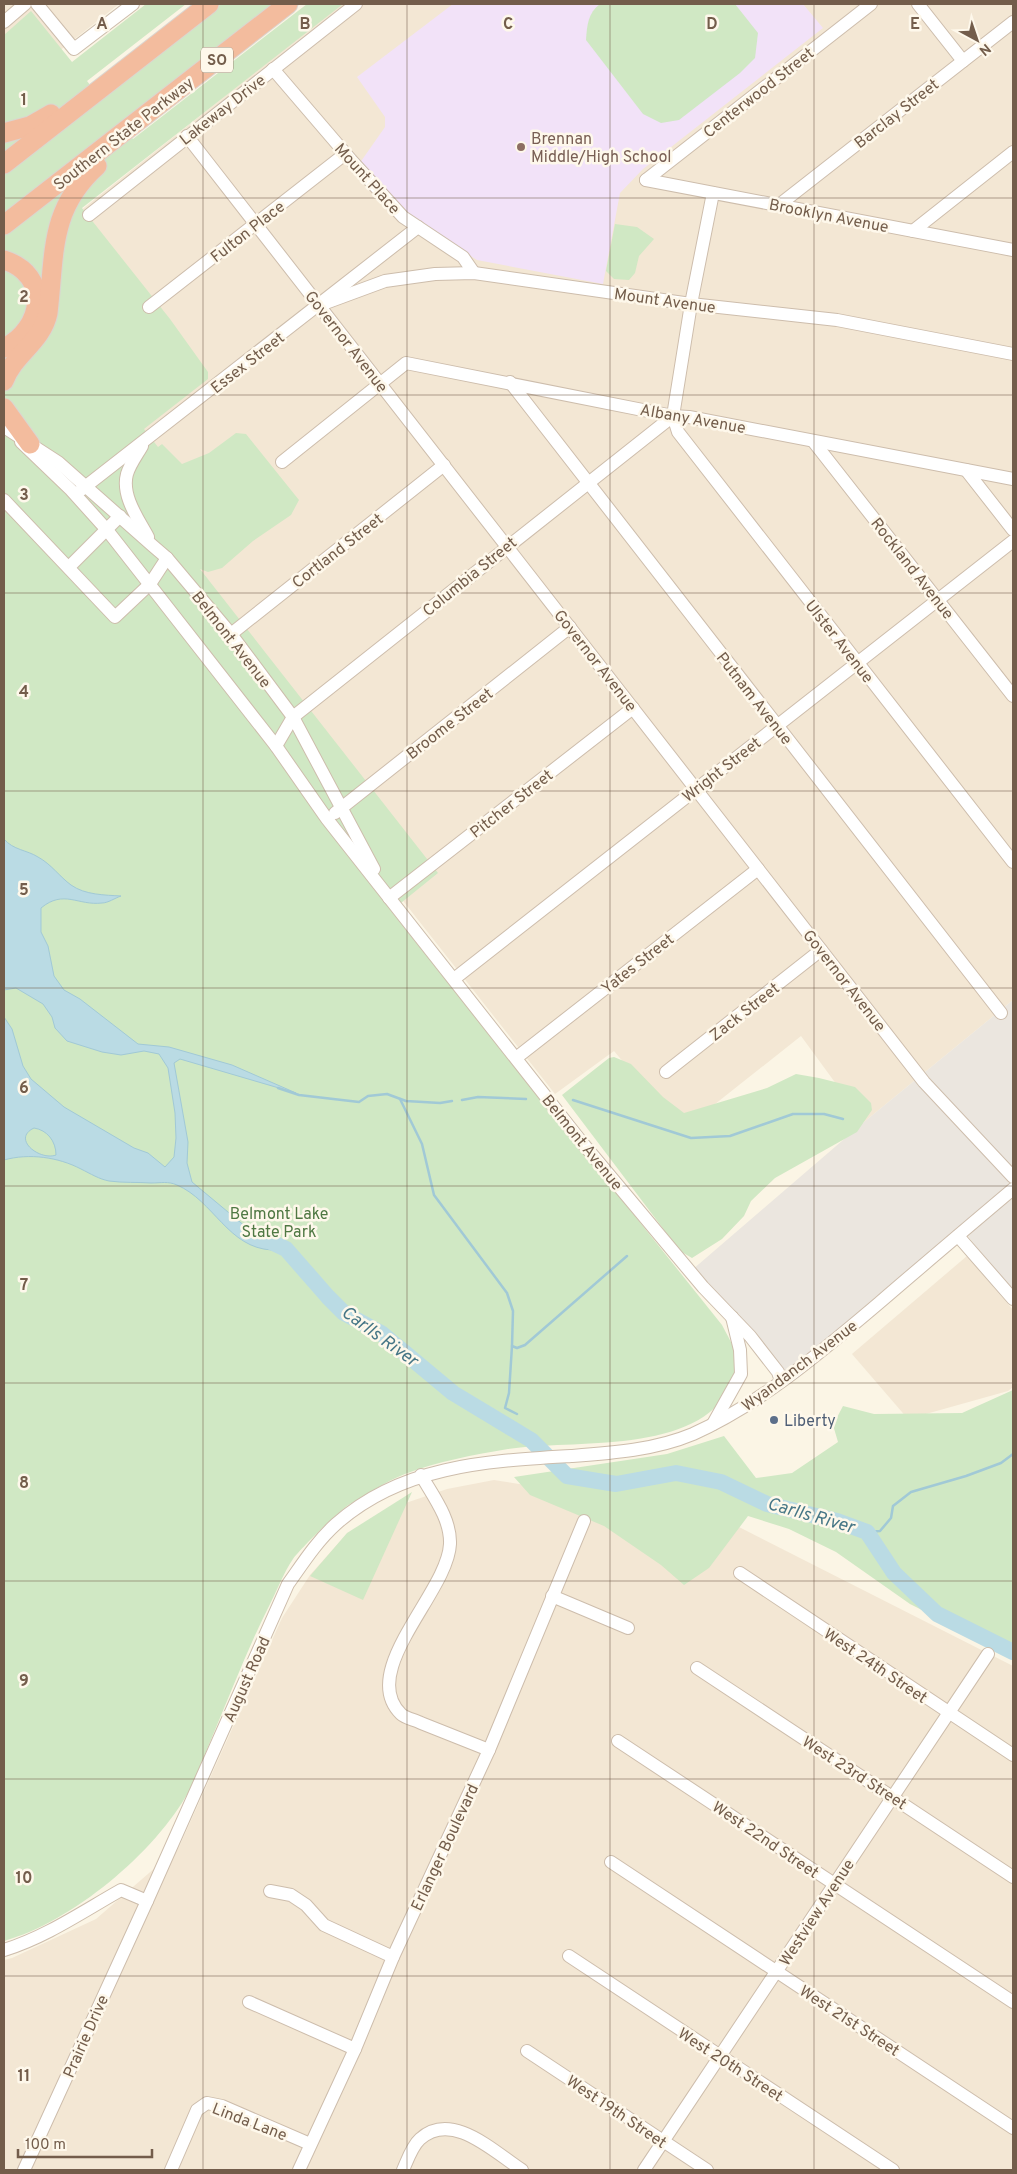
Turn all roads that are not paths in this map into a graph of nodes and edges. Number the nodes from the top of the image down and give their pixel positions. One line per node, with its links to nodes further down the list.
1 (25, 4): 9 (street)
2 (37, 4): 3 (street)
3 (133, 4)
4 (208, 4): 13 (highway)
5 (288, 4): 14 (highway, Southern State Parkway / SO)
6 (356, 4): 12 (street, Lakeway Drive)
7 (871, 4): 20 (street, Centerwood Street)
8 (918, 4): 11 (street)
9 (4, 22)
10 (1013, 22): 11 (street, Barclay Street)
11 (963, 61): 22 (street, Barclay Street)
12 (273, 70): 16 (street, Lakeway Drive); 18 (street, Mount Place)
13 (114, 77): 15 (highway); 19 (highway)
14 (145, 116): 25 (highway, Southern State Parkway / SO); 36 (highway)
15 (4, 134)
16 (187, 136): 23 (street, Lakeway Drive); 24 (street, Governor Avenue)
17 (1013, 152): 27 (street)
18 (345, 154): 24 (street, Fulton Place); 26 (street, Mount Place)
19 (4, 164)
20 (646, 180): 21 (street, Brooklyn Avenue)
21 (713, 193): 22 (street, Brooklyn Avenue); 31 (street)
22 (779, 205): 27 (street, Brooklyn Avenue)
23 (88, 215)
24 (256, 224): 32 (street, Governor Avenue); 33 (street, Fulton Place)
25 (4, 225)
26 (418, 227): 30 (street, Mount Place); 32 (street, Essex Street)
27 (913, 231): 28 (street, Brooklyn Avenue)
28 (1013, 250)
29 (4, 260): 34 (highway)
30 (474, 273): 31 (street, Mount Avenue); 32 (street, Mount Avenue)
31 (691, 304): 35 (street, Mount Avenue); 40 (street)
32 (320, 305): 38 (street, Governor Avenue); 43 (street, Essex Street)
33 (149, 307)
34 (4, 348)
35 (1013, 354)
36 (4, 381)
37 (510, 382): 38 (street, Albany Avenue); 40 (street, Albany Avenue); 49 (street, Putnam Avenue)
38 (380, 384): 45 (street, Albany Avenue); 46 (street, Governor Avenue)
39 (4, 408): 44 (highway)
40 (673, 416): 42 (street, Albany Avenue); 49 (street, Columbia Street); 65 (street, Ulster Avenue)
41 (6, 430): 44 (street, Belmont Avenue); 51 (street, Belmont Avenue)
42 (814, 441): 47 (street, Albany Avenue); 62 (street, Rockland Avenue)
43 (144, 442): 50 (street, Essex Street); 57 (street)
44 (30, 444): 50 (street, Belmont Avenue)
45 (282, 462)
46 (444, 466): 58 (street, Governor Avenue); 64 (street, Cortland Street)
47 (966, 470): 48 (street, Albany Avenue); 55 (street)
48 (1013, 479)
49 (588, 483): 58 (street, Columbia Street); 69 (street, Putnam Avenue)
50 (86, 486): 51 (street, Essex Street); 53 (street, Belmont Avenue)
51 (75, 494): 54 (street, Belmont Avenue)
52 (4, 500): 60 (street)
53 (120, 516): 54 (street); 57 (street, Belmont Avenue)
54 (108, 530): 60 (street); 61 (street, Belmont Avenue)
55 (1013, 530)
56 (1013, 541): 62 (street, Wright Street)
57 (153, 546): 59 (street, Belmont Avenue)
58 (507, 546): 63 (street, Governor Avenue); 68 (street, Columbia Street)
59 (167, 558): 61 (street); 64 (street, Belmont Avenue)
60 (69, 567): 61 (street)
61 (150, 584): 70 (street, Belmont Avenue)
62 (938, 600): 65 (street, Wright Street); 66 (street, Rockland Avenue)
63 (570, 627): 67 (street, Governor Avenue); 72 (street, Broome Street)
64 (231, 634): 68 (street, Belmont Avenue)
65 (857, 663): 69 (street, Wright Street); 74 (street, Ulster Avenue)
66 (1013, 696)
67 (633, 708): 71 (street, Governor Avenue); 76 (street, Pitcher Street)
68 (293, 717): 70 (street, Columbia Street); 72 (street, Belmont Avenue)
69 (777, 726): 71 (street, Wright Street); 79 (street, Putnam Avenue)
70 (276, 746): 73 (street, Belmont Avenue)
71 (696, 788): 75 (street, Governor Avenue); 78 (street, Wright Street)
72 (341, 808): 73 (street, Broome Street); 76 (street, Belmont Avenue)
73 (327, 819): 76 (street, Belmont Avenue)
74 (1013, 862)
75 (758, 869): 77 (street, Governor Avenue); 80 (street, Yates Street)
76 (389, 898): 78 (street, Belmont Avenue)
77 (821, 950): 81 (street, Zack Street); 82 (street, Governor Avenue)
78 (454, 979): 80 (street, Belmont Avenue)
79 (1001, 1013)
80 (516, 1058): 86 (street, Belmont Avenue)
81 (666, 1072)
82 (1013, 1177)
83 (1013, 1189): 84 (street, Wyandanch Avenue)
84 (958, 1236): 85 (street); 87 (street, Wyandanch Avenue)
85 (1013, 1299)
86 (731, 1315): 87 (street, Belmont Avenue); 88 (street)
87 (781, 1381): 88 (street, Wyandanch Avenue)
88 (713, 1424): 89 (street, Wyandanch Avenue)
89 (545, 1457): 90 (street, August Road)
90 (421, 1475): 99 (street); 106 (street, August Road)
91 (584, 1521): 93 (street, Erlanger Boulevard)
92 (740, 1573): 97 (street, West 24th Street)
93 (552, 1596): 94 (street); 99 (street, Erlanger Boulevard)
94 (628, 1628)
95 (988, 1654): 97 (street, Westview Avenue)
96 (696, 1668): 101 (street, West 23rd Street)
97 (948, 1712): 100 (street, West 24th Street); 101 (street, Westview Avenue)
98 (618, 1741): 104 (street, West 22nd Street)
99 (489, 1750): 109 (street, Erlanger Boulevard)
100 (1013, 1755)
101 (892, 1797): 103 (street, West 23rd Street); 104 (street, Westview Avenue)
102 (611, 1862): 110 (street, West 21st Street)
103 (1013, 1877)
104 (834, 1884): 110 (street, Westview Avenue); 112 (street, West 22nd Street)
105 (270, 1891): 109 (street)
106 (147, 1901): 107 (street); 119 (street, Prairie Drive)
107 (4, 1950)
108 (570, 1956): 115 (street, West 20th Street)
109 (393, 1957): 113 (street, Erlanger Boulevard)
110 (777, 1972): 115 (street, Westview Avenue); 116 (street, West 21st Street)
111 (249, 2002): 113 (street)
112 (1013, 2002)
113 (354, 2049): 118 (street, Erlanger Boulevard)
114 (527, 2051): 117 (street, West 19th Street)
115 (719, 2056): 117 (street, Westview Avenue); 126 (street, West 20th Street)
116 (1013, 2128)
117 (663, 2142): 124 (street, Westview Avenue); 125 (street, West 19th Street)
118 (310, 2144): 120 (street, Linda Lane); 121 (street, Erlanger Boulevard)
119 (24, 2170)
120 (171, 2170)
121 (299, 2170)
122 (403, 2170): 123 (street)
123 (522, 2170)
124 (644, 2170)
125 (707, 2170)
126 (893, 2170)

